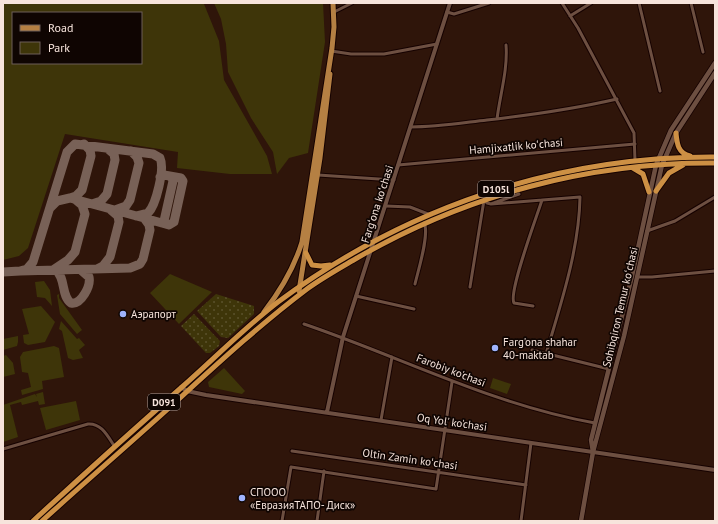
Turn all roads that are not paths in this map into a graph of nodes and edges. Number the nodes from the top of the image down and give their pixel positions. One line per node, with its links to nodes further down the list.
1 (332, 3): 9 (main road, D091)
2 (352, 3): 9 (street)
3 (450, 3): 10 (street, Fargʻona koʻchasi)
4 (489, 3): 10 (street)
5 (562, 3): 11 (street)
6 (591, 3): 11 (street)
7 (639, 3): 18 (street)
8 (691, 3): 15 (street)
9 (334, 12): 14 (main road, D091)
10 (447, 12): 12 (street, Fargʻona koʻchasi)
11 (570, 16): 19 (street)
12 (437, 44): 14 (street); 21 (street, Fargʻona koʻchasi)
13 (506, 45): 20 (street)
14 (331, 51): 35 (main road, D091); 61 (main road, D091)
15 (703, 52)
16 (715, 63): 27 (main road, Sohibqiron Temur koʻchasi)
17 (715, 73): 22 (main road, Sohibqiron Temur koʻchasi)
18 (660, 91)
19 (617, 99): 20 (street); 23 (street)
20 (497, 119): 21 (street)
21 (410, 127): 31 (street, Fargʻona koʻchasi)
22 (676, 133): 24 (highway); 26 (main road, Sohibqiron Temur koʻchasi)
23 (635, 144): 28 (street); 31 (street, Hamjixatlik koʻchasi)
24 (697, 157): 25 (highway, D105l); 26 (highway, D105l)
25 (715, 157)
26 (664, 158): 27 (highway, D105l); 33 (main road, Sohibqiron Temur koʻchasi)
27 (658, 159): 28 (highway, D105l); 32 (main road, Sohibqiron Temur koʻchasi)
28 (635, 161): 45 (highway, D105l)
29 (688, 163): 30 (highway, D105l); 33 (highway, D105l); 37 (highway)
30 (715, 163)
31 (398, 165): 36 (street, Fargʻona koʻchasi)
32 (656, 165): 33 (highway, D105l); 34 (highway, D105l); 38 (main road, Sohibqiron Temur koʻchasi)
33 (662, 165): 37 (main road, Sohibqiron Temur koʻchasi)
34 (633, 167): 38 (highway); 41 (highway, D105l)
35 (317, 175): 36 (street); 50 (main road, D091)
36 (394, 180): 44 (street, Fargʻona koʻchasi)
37 (656, 191): 47 (main road, Sohibqiron Temur koʻchasi)
38 (649, 192): 67 (main road, Sohibqiron Temur koʻchasi)
39 (519, 194): 43 (street)
40 (715, 197): 47 (street)
41 (484, 200): 43 (street); 46 (highway, D105l); 55 (street)
42 (542, 200): 43 (street); 59 (street); 65 (street)
43 (491, 204)
44 (386, 206): 45 (street); 48 (street, Fargʻona koʻchasi)
45 (428, 214): 48 (highway, D105l)
46 (424, 223): 49 (highway, D105l); 54 (street)
47 (647, 231): 53 (main road, Sohibqiron Temur koʻchasi)
48 (375, 240): 49 (street, Fargʻona koʻchasi); 51 (highway, D105l)
49 (371, 250): 57 (highway, D105l); 58 (street, Fargʻona koʻchasi)
50 (306, 253): 51 (highway); 56 (main road, D091)
51 (333, 265): 56 (highway, D105l)
52 (715, 271): 53 (street)
53 (638, 277): 79 (main road, Sohibqiron Temur koʻchasi)
54 (415, 284)
55 (470, 287)
56 (299, 288): 57 (main road, D091); 61 (highway, D091)
57 (300, 295): 70 (highway, D091)
58 (356, 296): 60 (street); 63 (street, Fargʻona koʻchasi)
59 (533, 306)
60 (414, 309)
61 (261, 316): 69 (highway, D091)
62 (304, 324): 63 (street, Farobiy ko'chasi)
63 (343, 337): 66 (street, Farobiy ko'chasi); 71 (street, Fargʻona koʻchasi)
64 (532, 350): 65 (street)
65 (546, 354): 67 (street)
66 (392, 357): 68 (street, Farobiy ko'chasi); 72 (street)
67 (609, 369): 73 (main road, Sohibqiron Temur koʻchasi)
68 (452, 382): 73 (street, Farobiy ko'chasi); 74 (street)
69 (182, 387): 70 (street); 76 (highway, D091)
70 (187, 391): 71 (street, Oq Yol' ko'chasi); 85 (highway, D091)
71 (327, 412): 72 (street, Oq Yol' ko'chasi)
72 (381, 420): 74 (street, Oq Yol' ko'chasi)
73 (595, 423): 79 (main road, Sohibqiron Temur koʻchasi)
74 (445, 429): 75 (street, Oq Yol' ko'chasi); 82 (street)
75 (531, 442): 79 (street, Oq Yol' ko'chasi); 83 (street)
76 (115, 447): 77 (street); 84 (highway, D091)
77 (3, 450)
78 (292, 451): 82 (street, Oltin Zamin koʻchasi)
79 (593, 452): 80 (street, Oq Yol' ko'chasi); 89 (main road, Sohibqiron Temur koʻchasi)
80 (715, 470)
81 (324, 471): 82 (street); 86 (street); 87 (street)
82 (438, 473): 83 (street, Oltin Zamin koʻchasi)
83 (526, 485): 88 (street)
84 (33, 521)
85 (42, 521)
86 (282, 521)
87 (317, 521)
88 (521, 521)
89 (582, 521)

